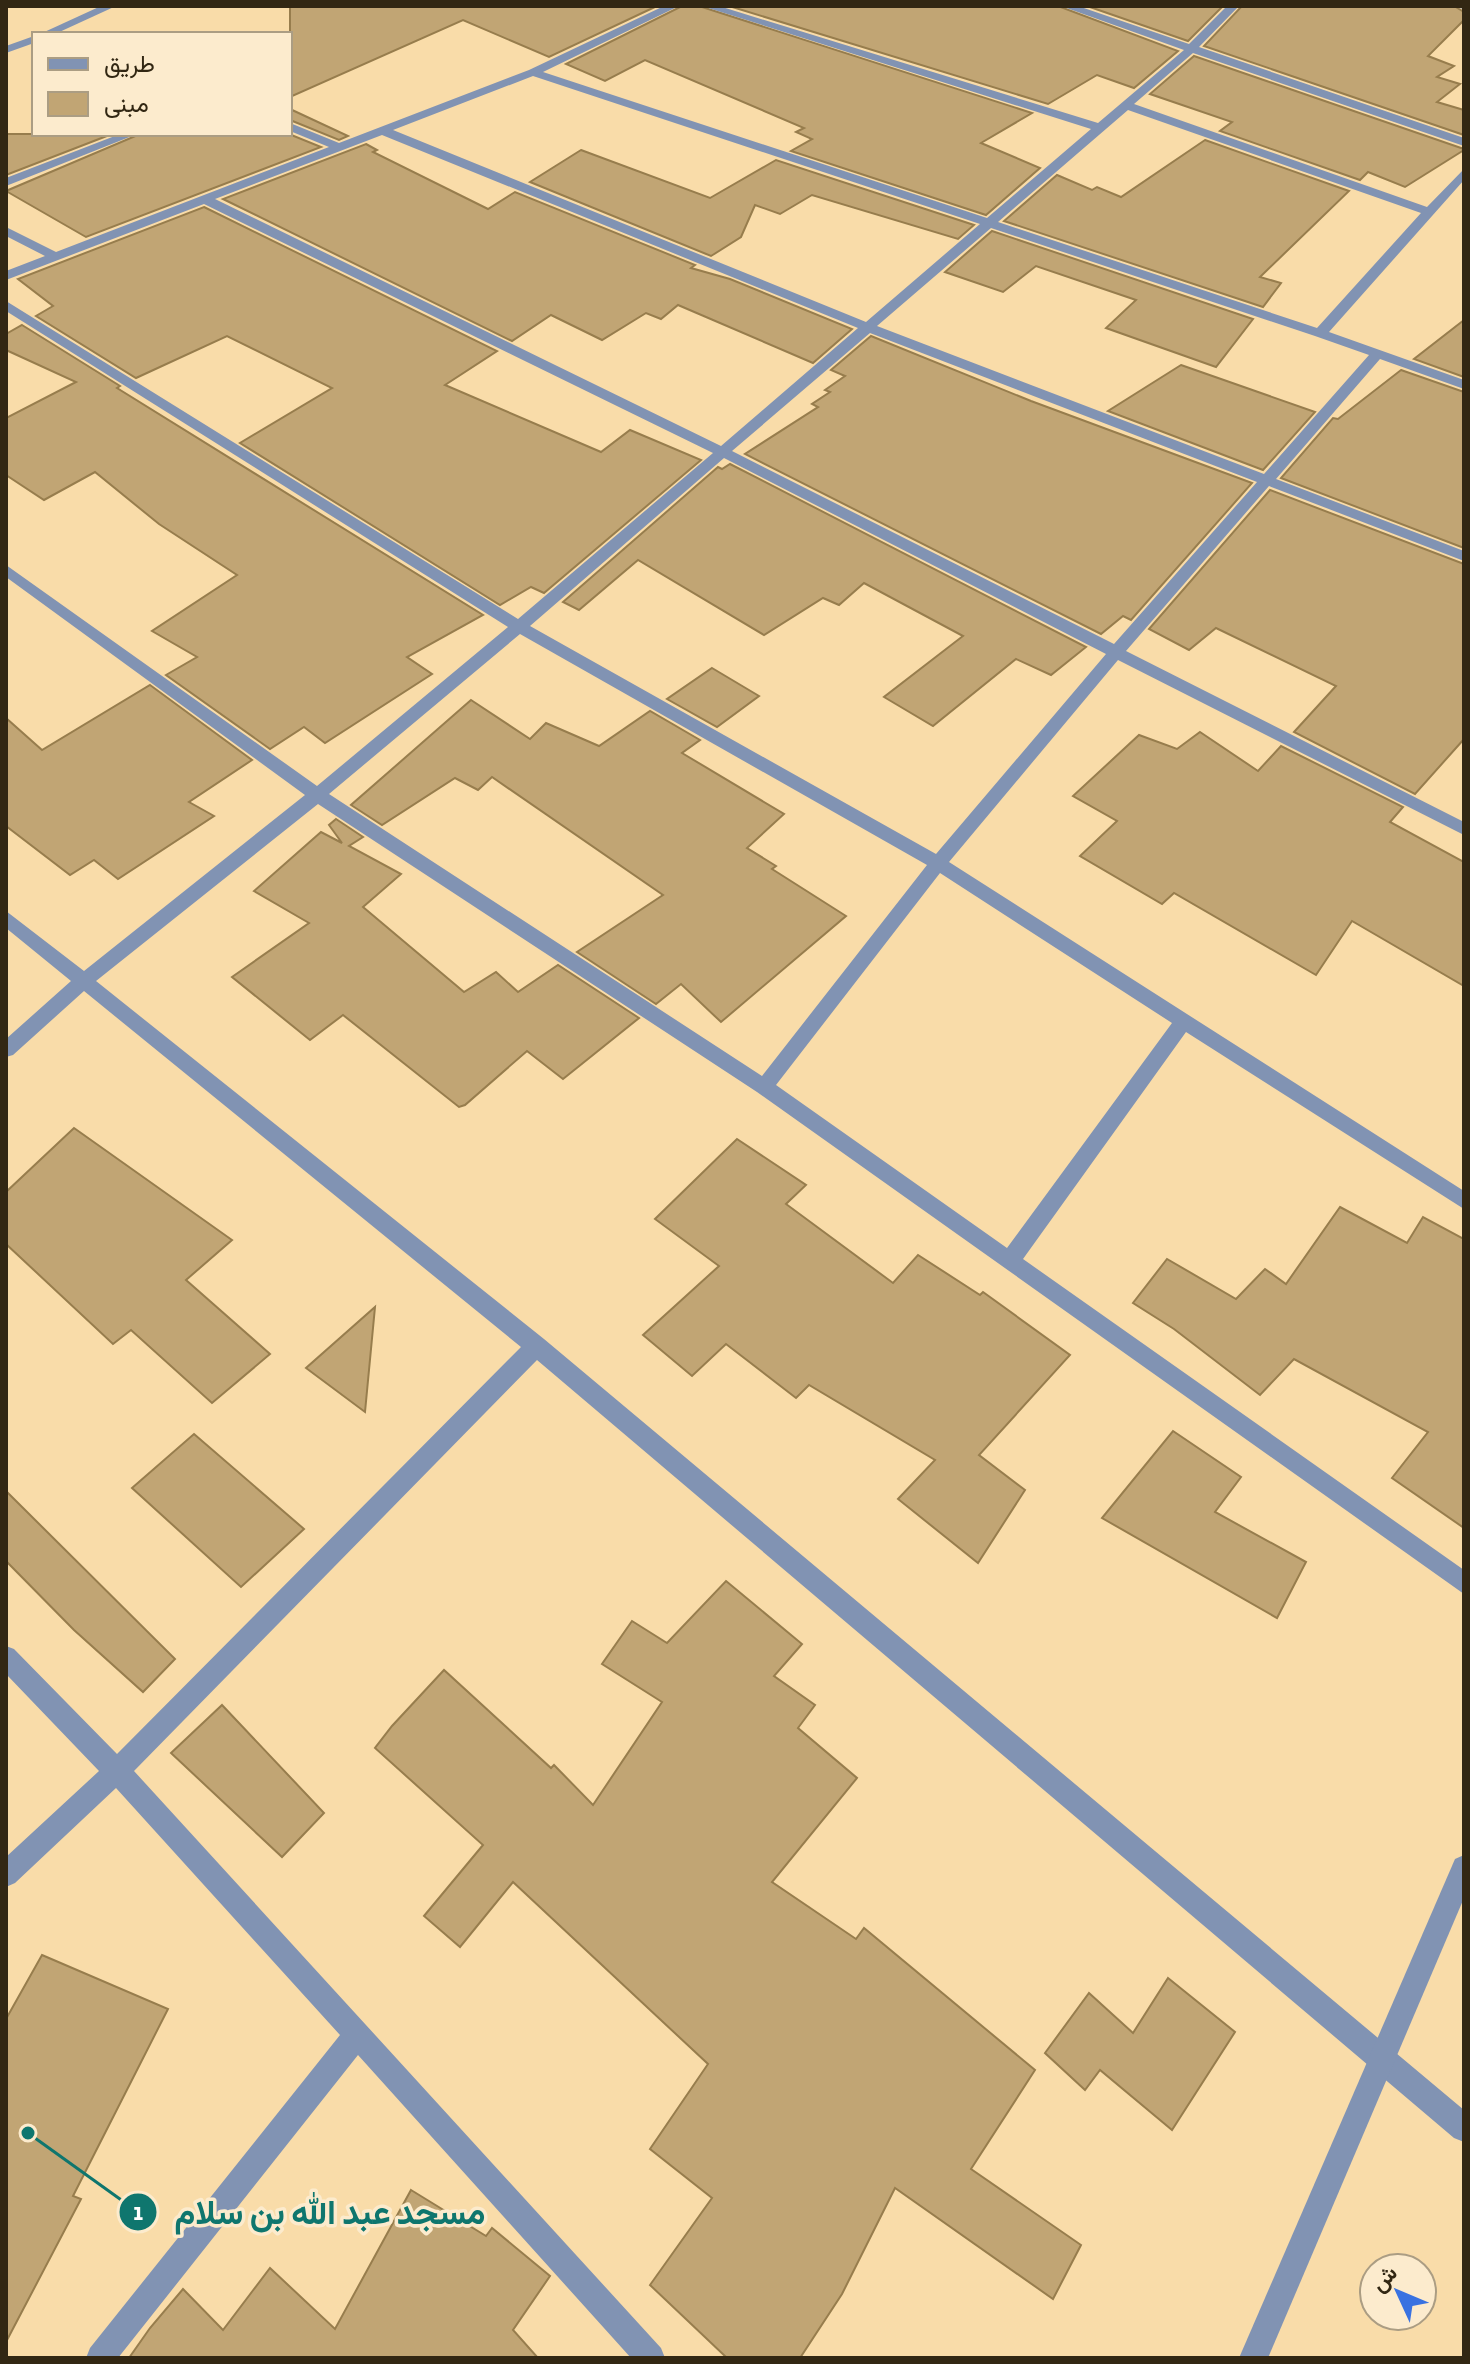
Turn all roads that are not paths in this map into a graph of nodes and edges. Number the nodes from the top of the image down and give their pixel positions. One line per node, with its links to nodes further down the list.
1 (110, 6): 6 (street)
2 (673, 6): 10 (street)
3 (708, 6): 12 (street)
4 (1067, 6): 9 (street)
5 (1233, 6): 9 (street)
6 (58, 32)
7 (32, 40): 8 (street)
8 (6, 50)
9 (1190, 50): 11 (street); 16 (street)
10 (533, 72): 14 (street); 22 (street)
11 (1125, 105): 12 (street); 21 (street)
12 (1099, 127): 22 (street)
13 (292, 128): 17 (street)
14 (381, 130): 17 (street); 27 (street)
15 (126, 136): 19 (street)
16 (1464, 142)
17 (337, 146): 20 (street)
18 (1464, 173): 21 (street)
19 (6, 182)
20 (207, 200): 24 (street); 31 (street)
21 (1430, 212): 28 (street)
22 (986, 223): 27 (street); 28 (street)
23 (6, 231): 24 (street)
24 (56, 257): 25 (street)
25 (6, 276)
26 (6, 305): 35 (street)
27 (867, 327): 31 (street); 32 (street)
28 (1320, 333): 29 (street)
29 (1378, 353): 30 (street); 32 (street)
30 (1464, 385)
31 (721, 451): 35 (street); 36 (street)
32 (1266, 480): 33 (street); 36 (street)
33 (1464, 556)
34 (6, 570): 37 (street)
35 (519, 627): 37 (street); 39 (street)
36 (1118, 650): 38 (street); 39 (street)
37 (317, 795): 41 (street); 44 (street)
38 (1464, 829)
39 (938, 863): 42 (street); 44 (street)
40 (6, 918): 41 (street)
41 (82, 982): 43 (street); 47 (street)
42 (1184, 1021): 45 (street); 46 (street)
43 (6, 1050)
44 (764, 1087): 46 (street)
45 (1464, 1201)
46 (1009, 1262): 48 (street)
47 (536, 1346): 50 (street); 54 (street)
48 (1464, 1583)
49 (6, 1657): 50 (street)
50 (117, 1771): 52 (street); 53 (street)
51 (1464, 1868): 54 (street)
52 (6, 1874)
53 (356, 2036): 56 (street); 57 (street)
54 (1380, 2061): 55 (street); 58 (street)
55 (1464, 2128)
56 (100, 2358)
57 (651, 2358)
58 (1253, 2358)

